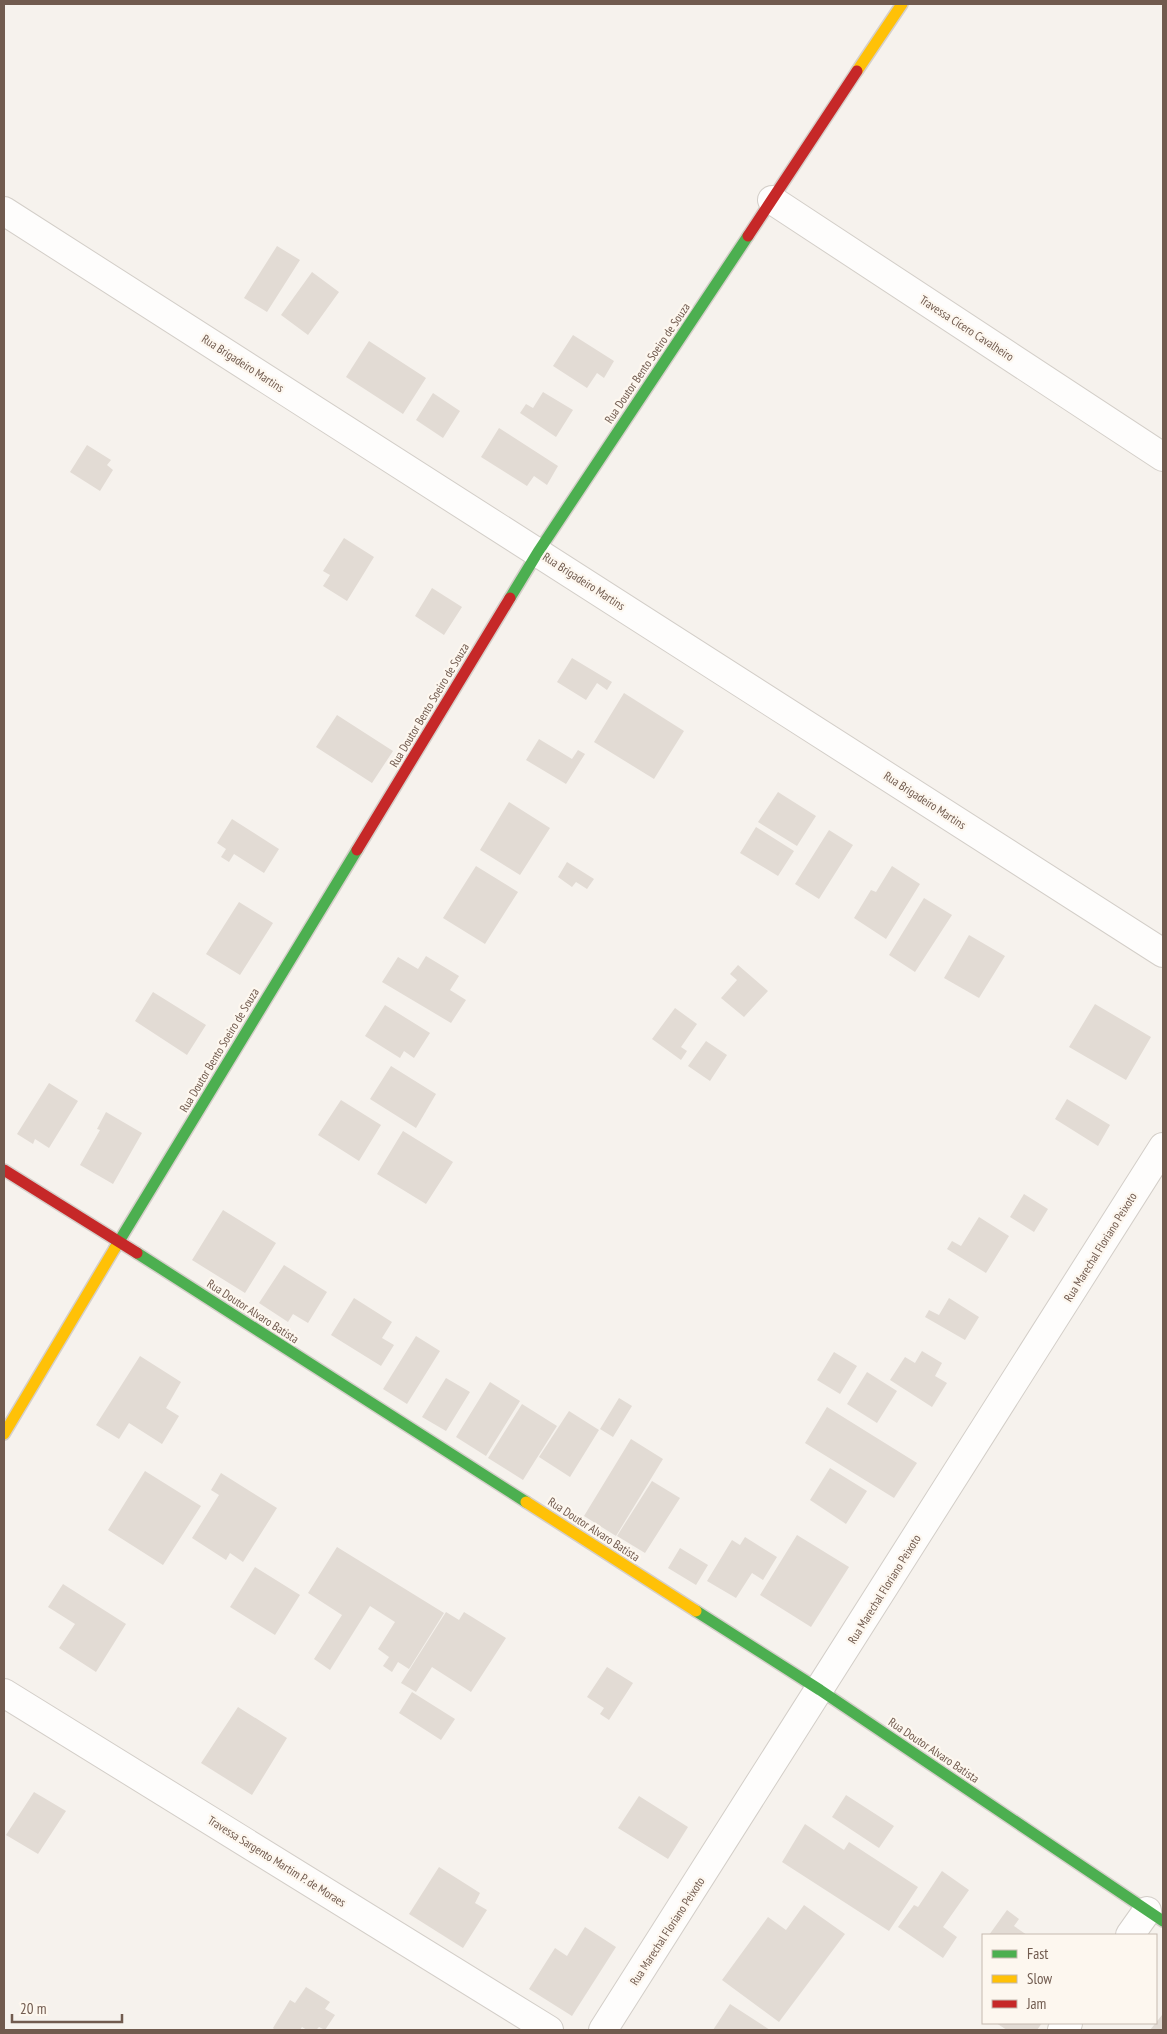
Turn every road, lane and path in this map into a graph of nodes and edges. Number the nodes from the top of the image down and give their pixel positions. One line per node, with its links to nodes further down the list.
1 (902, 4): 2 (street, Rua Doutor Bento Soeiro de Souza)
2 (772, 200): 4 (street, Travessa Cícero Cavalheiro); 5 (street, Rua Doutor Bento Soeiro de Souza)
3 (4, 211): 5 (street, Rua Brigadeiro Martins)
4 (1163, 457)
5 (538, 552): 6 (street, Rua Brigadeiro Martins); 9 (street, Rua Doutor Bento Soeiro de Souza)
6 (1163, 954)
7 (1163, 1147): 11 (street, Rua Marechal Floriano Peixoto)
8 (4, 1170): 9 (street, Rua Doutor Alvaro Batista)
9 (119, 1241): 10 (street, Rua Doutor Bento Soeiro de Souza); 11 (street, Rua Doutor Alvaro Batista)
10 (4, 1434)
11 (820, 1690): 13 (street, Rua Doutor Alvaro Batista); 16 (street, Rua Marechal Floriano Peixoto)
12 (4, 1693): 15 (street, Travessa Sargento Martim P. de Moraes)
13 (1155, 1916): 14 (street)
14 (1131, 1934)
15 (549, 2030)
16 (604, 2030)

